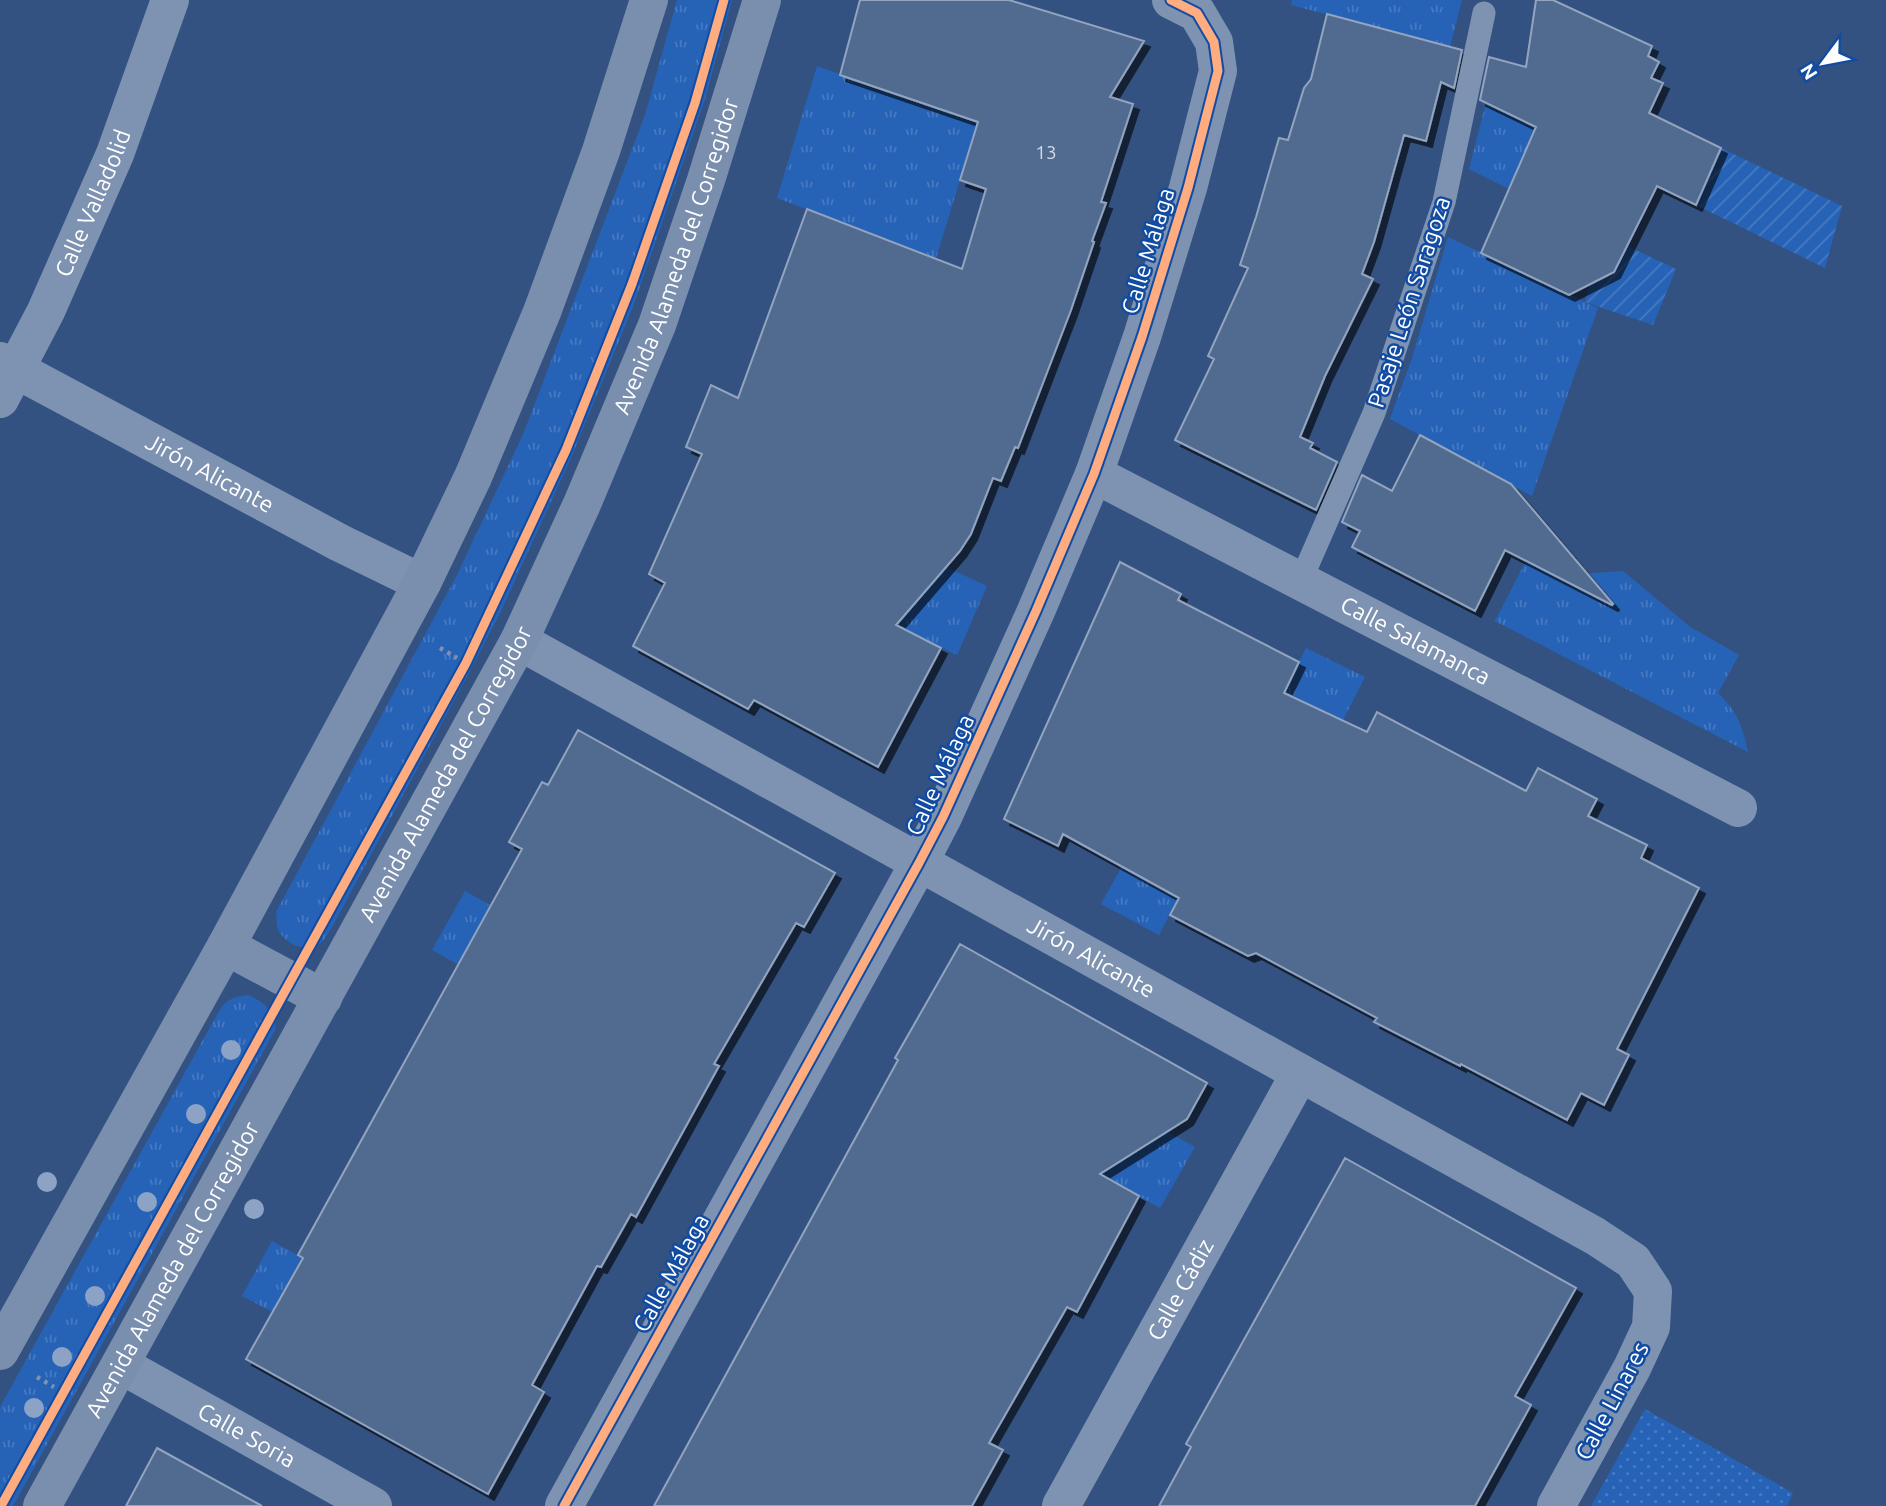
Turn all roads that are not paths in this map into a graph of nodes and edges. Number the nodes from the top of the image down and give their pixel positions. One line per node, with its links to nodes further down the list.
1 (170, 0): 6 (street, Calle Valladolid)
2 (649, 0): 9 (main road)
3 (762, 0): 10 (main road, Avenida Alameda del Corregidor)
4 (1184, 7): 7 (street, Calle Málaga)
5 (1484, 13): 8 (lane, Pasaje León Saragoza)
6 (5, 376): 9 (street, Jirón Alicante)
7 (1094, 474): 8 (street, Calle Salamanca); 12 (street, Calle Málaga)
8 (1301, 580): 11 (street, Calle Salamanca)
9 (422, 583): 13 (main road)
10 (519, 641): 12 (street, Jirón Alicante); 14 (main road, Avenida Alameda del Corregidor)
11 (1738, 808)
12 (919, 863): 15 (street, Jirón Alicante); 22 (street, Calle Málaga)
13 (226, 946): 14 (main road); 17 (main road)
14 (323, 999): 19 (main road, Avenida Alameda del Corregidor)
15 (1300, 1073): 16 (street, Jirón Alicante); 23 (street, Calle Cádiz)
16 (1653, 1291): 24 (street, Calle Linares)
17 (10, 1308): 18 (main road)
18 (0, 1351)
19 (121, 1365): 20 (main road, Avenida Alameda del Corregidor); 21 (street, Calle Soria)
20 (43, 1506)
21 (373, 1506)
22 (564, 1506)
23 (1061, 1506)
24 (1556, 1506)

